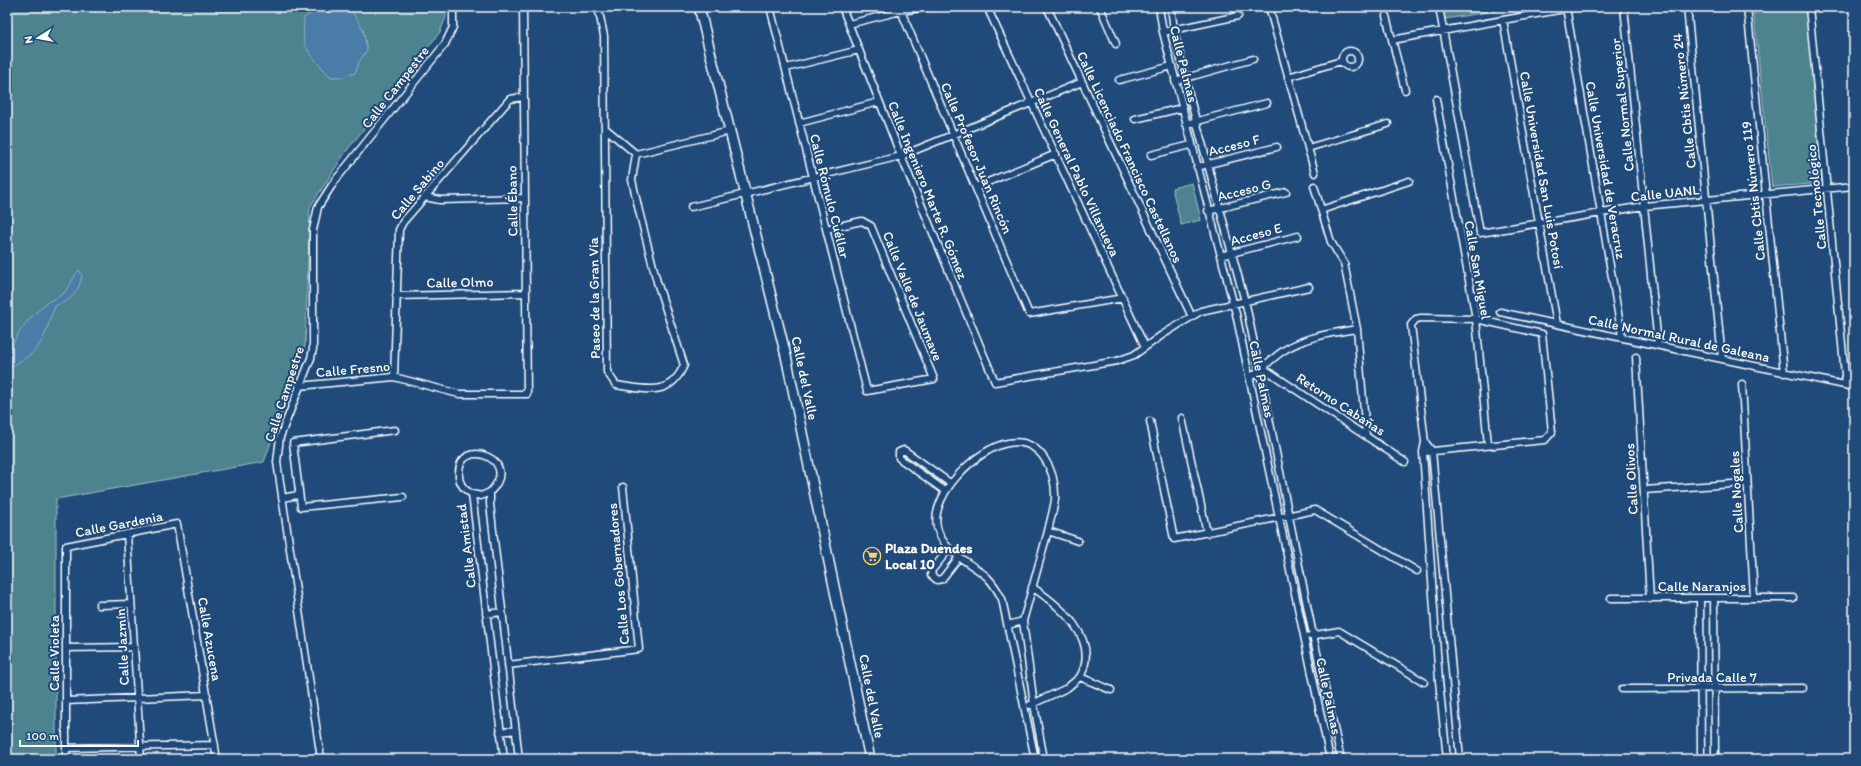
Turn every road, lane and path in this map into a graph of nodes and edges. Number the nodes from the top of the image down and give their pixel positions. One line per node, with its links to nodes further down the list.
1 (452, 7): 111 (street, Calle Campestre)
2 (523, 7): 42 (street, Calle Ébano)
3 (598, 7): 53 (street, Paseo de la Gran Vía)
4 (699, 7): 54 (street, Calle del Valle)
5 (770, 7): 35 (street, Calle Rómulo Cuéllar)
6 (842, 7): 25 (street, Calle Ingeniero Marte R. Gómez)
7 (927, 7): 21 (street)
8 (987, 7): 45 (street, Calle General Pablo Villanueva)
9 (1047, 7): 40 (street, Calle Licenciado Francisco Castellanos)
10 (1100, 7): 30 (street)
11 (1159, 7): 28 (street, Calle Palmas)
12 (1171, 7): 26 (street, Calle Palmas)
13 (1271, 7): 36 (street)
14 (1439, 7): 27 (street)
15 (1575, 7): 20 (street)
16 (1624, 7): 78 (street, Calle Normal Superior)
17 (1687, 7): 77 (street, Calle Cbtis Número 24)
18 (1747, 7): 74 (street, Calle Cbtis Número 119)
19 (1809, 7): 71 (street, Calle Tecnológico)
20 (1566, 8): 24 (street); 83 (street, Calle Universidad de Veracruz)
21 (902, 11): 25 (street); 55 (street, Calle Profesor Juan Rincón)
22 (1238, 16): 26 (street)
23 (1386, 16): 29 (street)
24 (1503, 20): 27 (street); 84 (street, Calle Universidad San Luis Potosí)
25 (849, 24): 31 (street, Calle Ingeniero Marte R. Gómez)
26 (1174, 30): 28 (street); 37 (street, Calle Palmas)
27 (1442, 31): 29 (street); 84 (street, Calle UANL)
28 (1163, 32): 34 (street, Calle Palmas)
29 (1392, 40): 41 (street)
30 (1116, 44)
31 (859, 50): 35 (street); 44 (street, Calle Ingeniero Marte R. Gómez)
32 (1253, 59): 37 (street)
33 (1341, 61): 36 (street)
34 (1172, 66): 38 (street); 39 (street, Calle Palmas)
35 (786, 68): 50 (street, Calle Rómulo Cuéllar)
36 (1288, 76): 58 (street)
37 (1185, 78): 39 (street); 49 (street, Calle Palmas)
38 (1119, 80)
39 (1175, 80): 47 (street, Calle Palmas)
40 (1082, 82): 45 (street); 96 (street, Calle Licenciado Francisco Castellanos)
41 (1405, 90)
42 (523, 97): 75 (street, Calle Sabino); 76 (street, Calle Ébano)
43 (1436, 99): 97 (street, Calle San Miguel)
44 (879, 102): 50 (street); 62 (street, Calle Ingeniero Marte R. Gómez)
45 (1031, 102): 55 (street); 60 (street, Calle General Pablo Villanueva)
46 (1267, 103): 49 (street)
47 (1182, 108): 48 (street); 51 (street, Calle Palmas)
48 (1135, 119)
49 (1196, 121): 51 (street); 63 (street, Calle Palmas)
50 (799, 123): 66 (street, Calle Rómulo Cuéllar)
51 (1186, 124): 56 (street, Calle Palmas)
52 (1388, 124): 58 (street)
53 (606, 129): 59 (street); 59 (street, Paseo de la Gran Vía)
54 (730, 131): 59 (street); 73 (street, Calle del Valle)
55 (954, 134): 62 (street); 70 (street, Calle Profesor Juan Rincón)
56 (1192, 145): 61 (street); 64 (street, Calle Palmas)
57 (1277, 147): 63 (street, Acceso F)
58 (1308, 148): 65 (street)
59 (636, 154)
60 (1056, 154): 70 (street); 92 (street, Calle General Pablo Villanueva)
61 (1151, 154)
62 (901, 156): 66 (street); 102 (street, Calle Ingeniero Marte R. Gómez)
63 (1208, 164): 64 (street, Acceso F); 80 (street, Calle Palmas)
64 (1197, 167): 82 (street, Calle Palmas)
65 (1315, 173)
66 (813, 177): 73 (street); 85 (street, Calle Rómulo Cuéllar)
67 (1409, 181): 81 (street)
68 (1314, 186): 81 (street)
69 (1854, 186): 71 (street, Calle UANL)
70 (976, 187): 92 (street, Calle Profesor Juan Rincón)
71 (1827, 188): 74 (street, Calle UANL); 110 (street, Calle Tecnológico)
72 (1286, 192): 80 (street, Acceso G)
73 (747, 193): 79 (street); 192 (street, Calle del Valle)
74 (1766, 194): 77 (street, Calle UANL); 106 (street, Calle Cbtis Número 119)
75 (425, 197): 76 (street); 91 (street, Calle Sabino)
76 (524, 198): 90 (street, Calle Ébano)
77 (1706, 200): 78 (street, Calle UANL); 104 (street, Calle Cbtis Número 24)
78 (1644, 206): 83 (street, Calle UANL); 101 (street, Calle Normal Superior)
79 (691, 207)
80 (1220, 209): 82 (street, Acceso G); 87 (street, Calle Palmas)
81 (1321, 210): 99 (street)
82 (1208, 211): 88 (street, Calle Palmas)
83 (1601, 213): 84 (street, Calle UANL); 100 (street, Calle Universidad de Veracruz)
84 (1540, 223): 98 (street, Calle Universidad San Luis Potosí)
85 (826, 228): 113 (street, Calle Rómulo Cuéllar); 113 (street, Calle Valle de Jaumave)
86 (1298, 236): 87 (street, Acceso E)
87 (1231, 253): 88 (street, Acceso E); 93 (street, Calle Palmas)
88 (1220, 256): 94 (street, Calle Palmas)
89 (1308, 287): 93 (street)
90 (525, 293): 91 (street, Calle Olmo); 114 (street, Calle Ébano)
91 (396, 296): 107 (street, Calle Sabino)
92 (1123, 298): 102 (street, Calle General Pablo Villanueva)
93 (1245, 301): 94 (street); 105 (street, Calle Palmas)
94 (1233, 303): 96 (street); 108 (street, Calle Palmas)
95 (1500, 312): 98 (street, Calle Normal Rural de Galeana)
96 (1192, 317): 102 (street)
97 (1476, 319): 119 (street); 120 (street, Calle San Miguel); 120 (street)
98 (1557, 324): 100 (street, Calle Normal Rural de Galeana)
99 (1357, 329): 105 (street); 118 (street)
100 (1622, 336): 101 (street, Calle Normal Rural de Galeana)
101 (1658, 345): 104 (street, Calle Normal Rural de Galeana)
102 (1145, 347)
103 (1636, 357): 129 (street, Calle Olivos)
104 (1722, 359): 106 (street, Calle Normal Rural de Galeana)
105 (1262, 369): 108 (street); 118 (street, Retorno Cabañas); 136 (street, Calle Palmas)
106 (1784, 373): 110 (street, Calle Normal Rural de Galeana)
107 (394, 377): 111 (street, Calle Fresno); 114 (street, Calle Fresno)
108 (1250, 378): 137 (street, Calle Palmas)
109 (1742, 384): 127 (street, Calle Nogales)
110 (1846, 385): 112 (street, Calle Normal Rural de Galeana)
111 (299, 386): 135 (street, Calle Campestre)
112 (1854, 387)
113 (867, 391)
114 (527, 394)
115 (1182, 418): 140 (street)
116 (1150, 421): 140 (street)
117 (394, 430): 133 (street)
118 (1366, 435): 123 (street, Retorno Cabañas)
119 (1425, 442): 121 (street); 122 (street)
120 (1488, 446): 121 (street)
121 (1432, 451): 122 (street); 148 (street)
122 (1423, 452): 147 (street)
123 (1405, 462)
124 (928, 467): 125 (street); 125 (street); 126 (street)
125 (923, 475): 130 (street)
126 (950, 483): 130 (street); 139 (street)
127 (1748, 483): 129 (street); 153 (street, Calle Nogales)
128 (623, 487): 166 (street, Calle Los Gobernadores)
129 (1644, 490): 155 (street, Calle Olivos)
130 (945, 491): 144 (street)
131 (490, 492): 132 (street); 132 (street, Calle Amistad); 158 (street, Calle Amistad)
132 (472, 494): 159 (street, Calle Amistad)
133 (298, 495): 134 (street); 135 (street)
134 (403, 497)
135 (282, 498): 189 (street, Calle Campestre)
136 (1289, 515): 137 (street); 146 (street); 162 (street, Calle Palmas)
137 (1278, 518): 140 (street); 163 (street, Calle Palmas)
138 (177, 524): 141 (street, Calle Gardenia); 176 (street, Calle Azucena)
139 (1048, 532): 142 (street); 149 (street)
140 (1207, 532)
141 (127, 534): 143 (street, Calle Gardenia); 156 (street, Calle Jazmín)
142 (1078, 541)
143 (66, 546): 165 (street, Calle Violeta)
144 (949, 549): 145 (street); 145 (street)
145 (959, 557): 161 (street)
146 (1417, 571)
147 (1432, 579): 148 (street); 169 (street)
148 (1444, 580): 168 (street)
149 (1032, 587): 160 (street); 167 (street)
150 (1611, 598): 155 (street, Calle Naranjos)
151 (1700, 598): 152 (street, Calle Naranjos); 155 (street, Calle Naranjos); 172 (street)
152 (1714, 598): 153 (street, Calle Naranjos); 173 (street)
153 (1754, 598): 154 (street, Calle Naranjos)
154 (1793, 598)
155 (1650, 599)
156 (131, 604): 157 (street); 164 (street, Calle Jazmín)
157 (99, 605)
158 (502, 612): 159 (street); 166 (street, Calle Amistad)
159 (486, 614): 182 (street, Calle Amistad)
160 (1023, 621): 161 (street); 179 (street)
161 (1008, 625): 180 (street)
162 (1314, 635): 163 (street); 170 (street); 196 (street, Calle Palmas)
163 (1304, 637): 195 (street, Calle Palmas)
164 (134, 647): 165 (street); 177 (street, Calle Jazmín)
165 (66, 648): 178 (street, Calle Violeta)
166 (508, 665): 181 (street, Calle Amistad)
167 (1080, 677): 174 (street); 179 (street)
168 (1453, 680): 169 (street); 198 (street)
169 (1439, 681): 197 (street)
170 (1424, 682)
171 (1803, 688): 173 (street, Privada Calle 7)
172 (1701, 689): 173 (street, Privada Calle 7); 175 (street, Privada Calle 7); 199 (street)
173 (1715, 689): 200 (street)
174 (1111, 690)
175 (1622, 690)
176 (207, 695): 177 (street); 183 (street, Calle Azucena)
177 (137, 698): 178 (street); 184 (street, Calle Jazmín)
178 (66, 701): 185 (street, Calle Violeta)
179 (1034, 705): 180 (street); 194 (street)
180 (1024, 706): 193 (street)
181 (516, 730): 182 (street); 191 (street, Calle Amistad)
182 (500, 732): 190 (street, Calle Amistad)
183 (215, 745): 184 (street); 188 (street, Calle Azucena)
184 (140, 747): 185 (street); 187 (street, Calle Jazmín)
185 (66, 748): 186 (street, Calle Violeta)
186 (66, 759)
187 (141, 759)
188 (217, 759)
189 (321, 759)
190 (504, 759)
191 (519, 759)
192 (870, 759)
193 (1035, 759)
194 (1044, 759)
195 (1330, 759)
196 (1341, 759)
197 (1447, 759)
198 (1460, 759)
199 (1701, 759)
200 (1715, 759)

